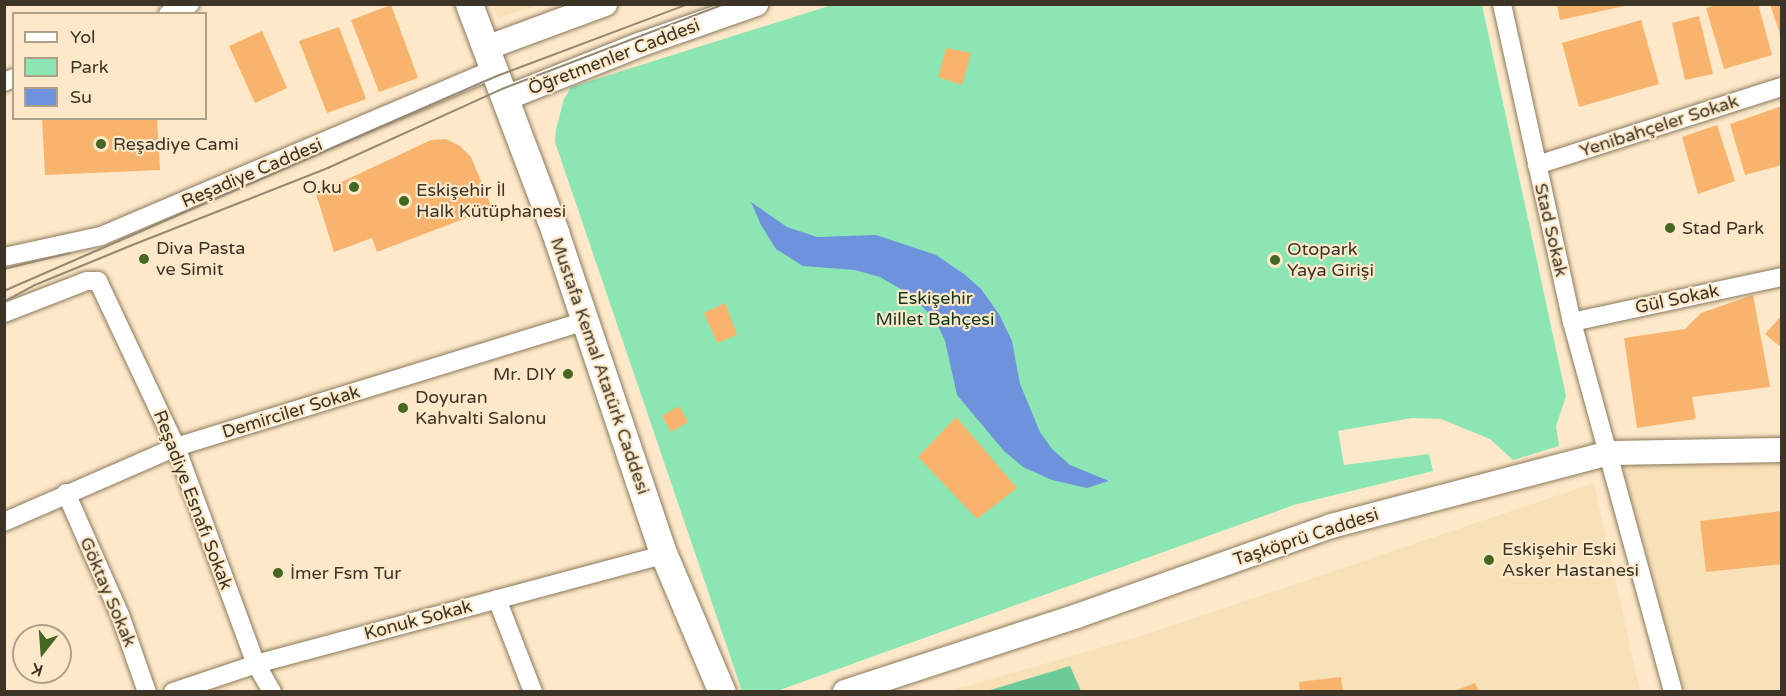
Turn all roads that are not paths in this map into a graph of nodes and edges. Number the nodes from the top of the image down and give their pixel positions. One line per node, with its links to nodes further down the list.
1 (190, 4): 6 (street)
2 (469, 4): 7 (main road, Mustafa Kemal Atatürk Caddesi)
3 (605, 4): 7 (main road)
4 (756, 4): 9 (main road, Öğretmenler Caddesi)
5 (1502, 4): 10 (street, Stad Sokak)
6 (172, 12)
7 (490, 59): 9 (main road, Mustafa Kemal Atatürk Caddesi); 11 (street, Reşadiye Caddesi)
8 (1782, 87): 10 (street, Yenibahçeler Sokak)
9 (506, 98): 14 (main road, Mustafa Kemal Atatürk Caddesi)
10 (1537, 165): 15 (street, Stad Sokak)
11 (4, 257)
12 (1782, 277): 15 (street, Gül Sokak)
13 (4, 313): 16 (street, Reşadiye Esnafı Sokak)
14 (586, 321): 16 (street, Demirciler Sokak); 21 (main road, Mustafa Kemal Atatürk Caddesi)
15 (1572, 322): 18 (street, Stad Sokak)
16 (176, 447): 19 (street, Demirciler Sokak); 23 (street, Reşadiye Esnafı Sokak)
17 (1782, 450): 18 (main road, Taşköprü Caddesi)
18 (1610, 453): 29 (main road, Taşköprü Caddesi); 30 (street, Stad Sokak)
19 (66, 493): 20 (street, Demirciler Sokak); 24 (street, Göktay Sokak)
20 (4, 522)
21 (664, 555): 22 (street, Konuk Sokak); 28 (main road, Mustafa Kemal Atatürk Caddesi)
22 (497, 599): 23 (street, Konuk Sokak); 27 (street)
23 (256, 664): 25 (street, Konuk Sokak); 26 (street, Reşadiye Esnafı Sokak)
24 (147, 692)
25 (173, 692)
26 (272, 692)
27 (533, 692)
28 (722, 692)
29 (845, 692)
30 (1673, 692)

